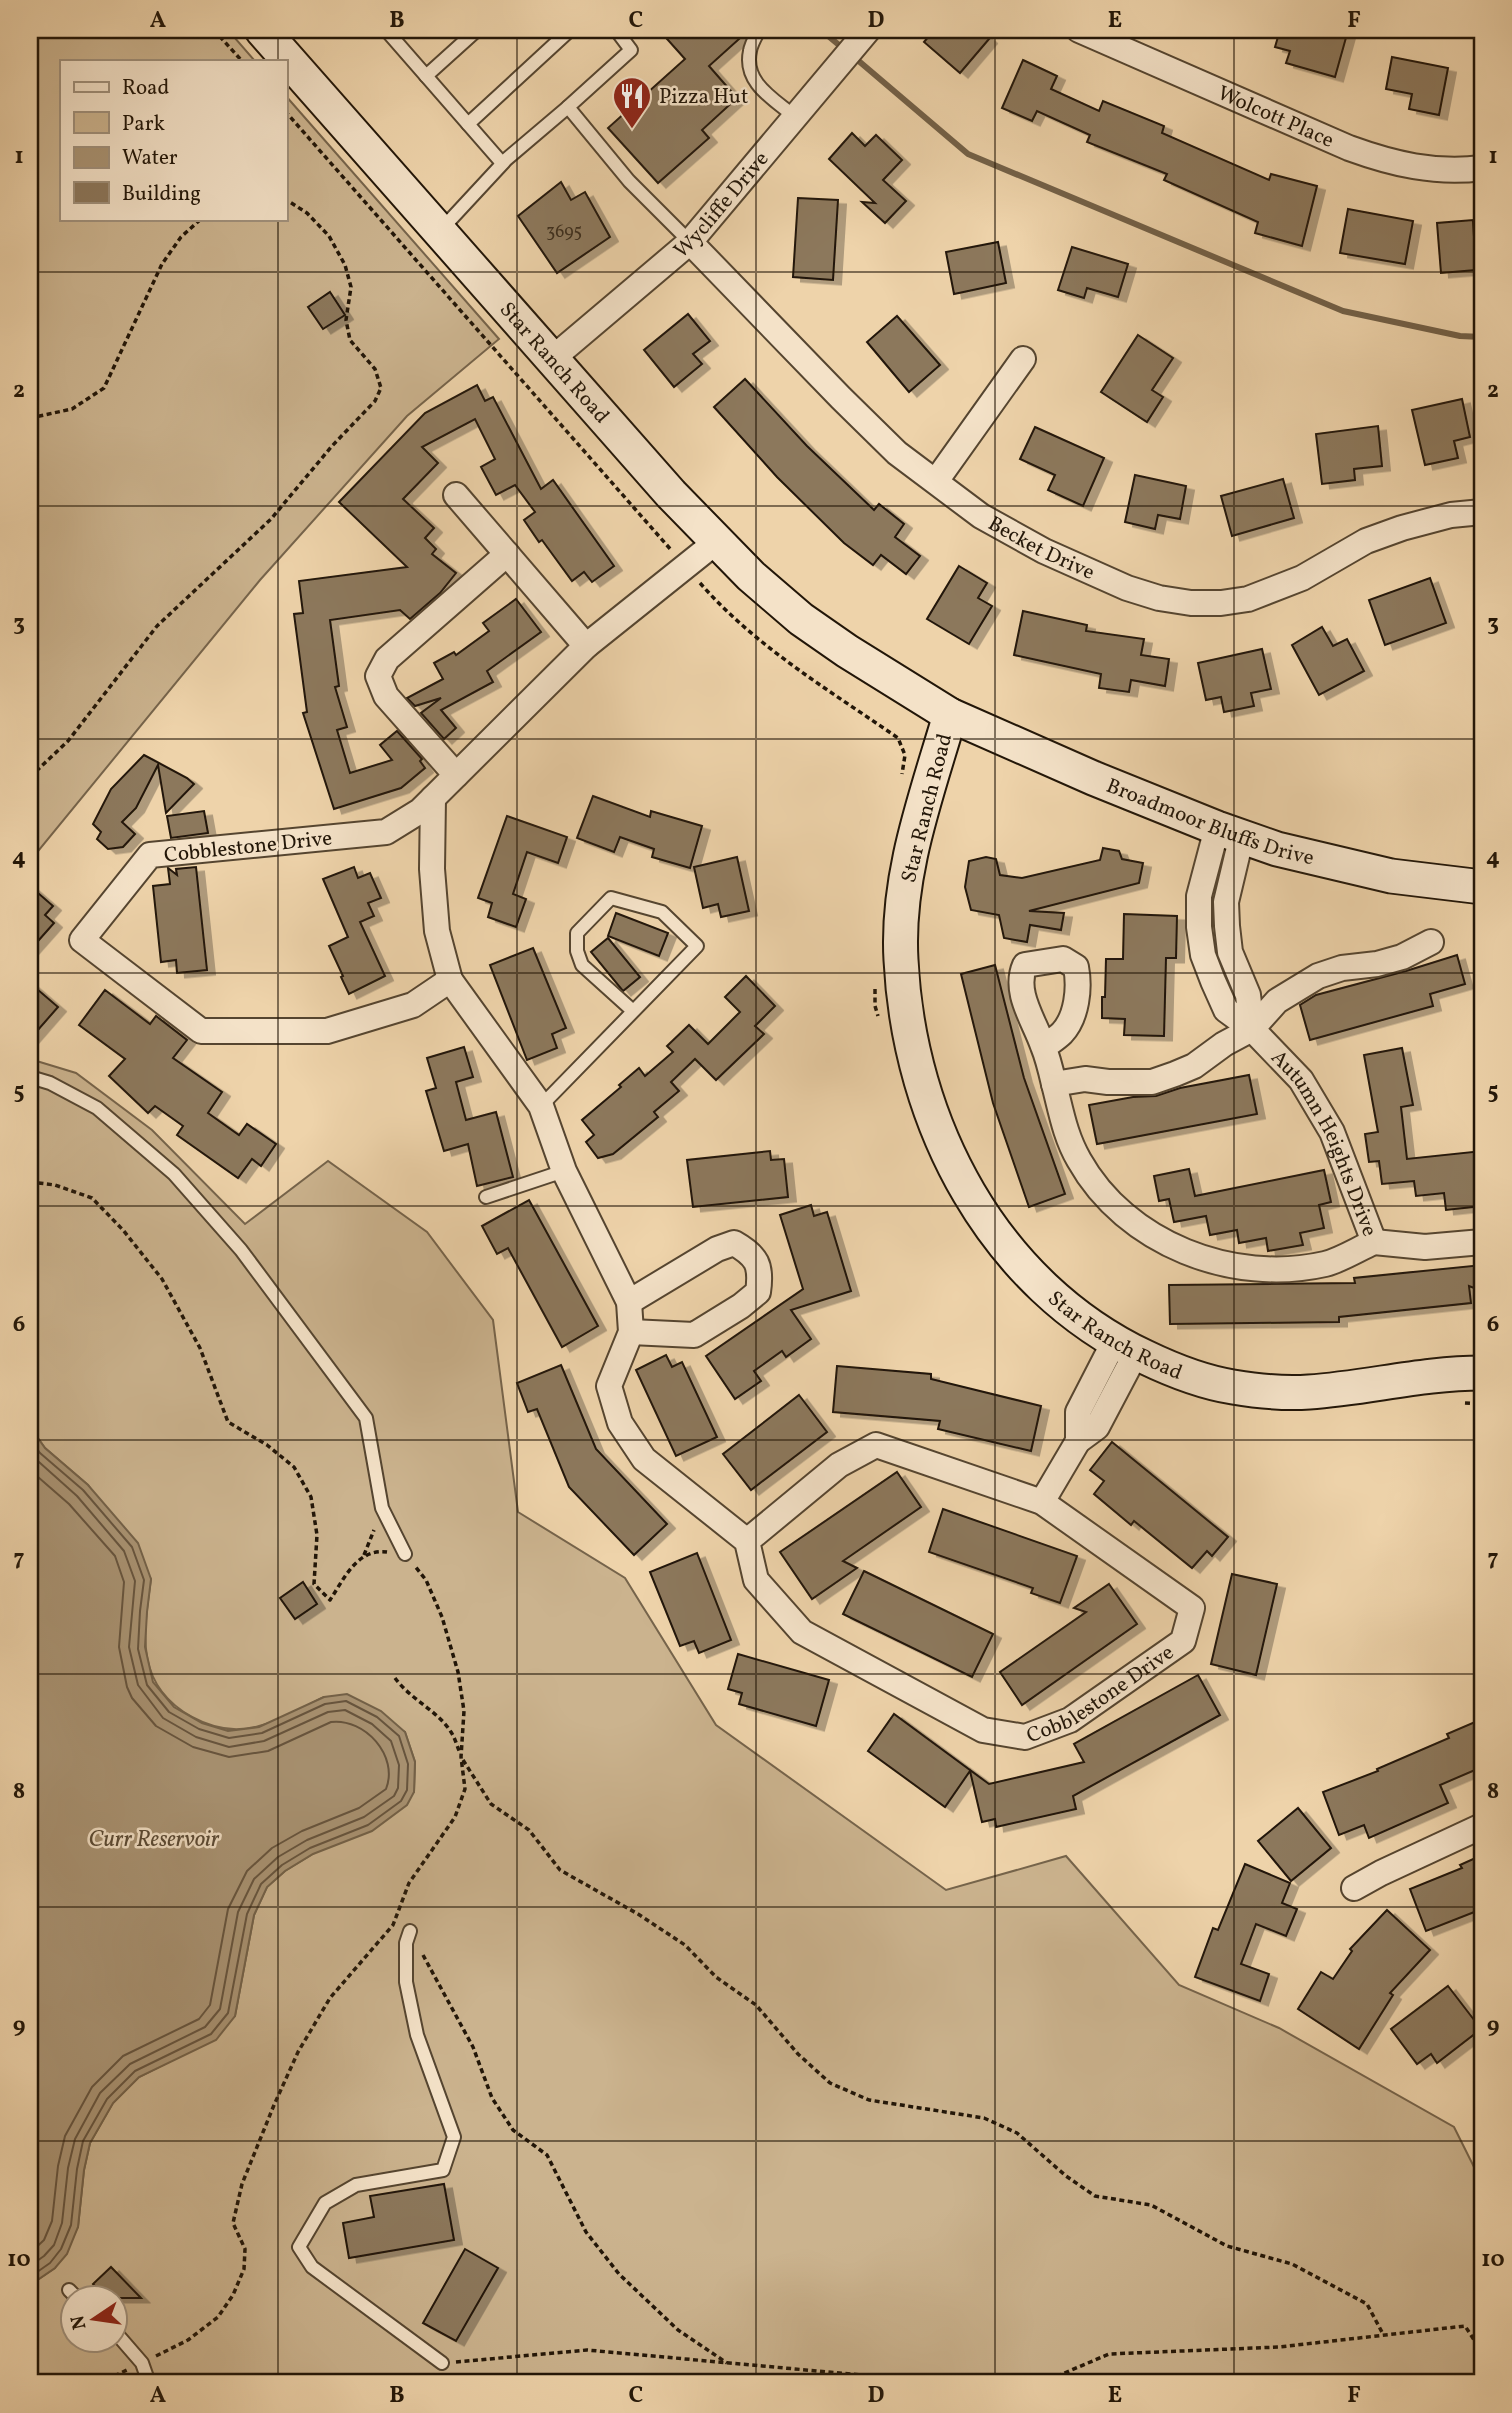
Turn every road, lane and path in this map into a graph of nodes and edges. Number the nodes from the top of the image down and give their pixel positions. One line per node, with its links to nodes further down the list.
1 (214, 30): 11 (path)
2 (262, 30): 21 (street, Star Ranch Road)
3 (386, 30): 12 (lane)
4 (477, 30): 12 (lane)
5 (570, 30): 16 (lane)
6 (616, 30): 13 (lane)
7 (759, 30): 15 (lane)
8 (868, 30): 15 (street, Wycliffe Drive)
9 (1079, 30): 10 (street, Wolcott Place)
10 (1115, 38): 18 (street, Wolcott Place)
11 (241, 60)
12 (426, 76): 16 (lane)
13 (568, 107): 17 (lane); 22 (lane)
14 (287, 113): 31 (path)
15 (796, 117): 22 (street, Wycliffe Drive)
16 (468, 124): 17 (lane)
17 (504, 162): 21 (lane)
18 (1482, 168)
19 (287, 200): 35 (path)
20 (200, 220): 25 (path)
21 (440, 231): 23 (street, Star Ranch Road)
22 (690, 242): 23 (street, Wycliffe Drive); 26 (street, Becket Drive)
23 (552, 358): 29 (street, Star Ranch Road)
24 (1023, 359): 26 (street)
25 (30, 418)
26 (936, 481): 28 (street, Becket Drive)
27 (456, 495): 30 (street)
28 (1482, 512)
29 (716, 542): 31 (street, Cobblestone Drive); 33 (street, Star Ranch Road)
30 (507, 554): 32 (street); 34 (street)
31 (686, 566): 32 (street, Cobblestone Drive); 36 (path)
32 (586, 646): 34 (street, Cobblestone Drive)
33 (950, 715): 38 (street, Broadmoor Bluffs Drive); 57 (street, Star Ranch Road)
34 (456, 775): 37 (street, Cobblestone Drive)
35 (30, 778)
36 (900, 782)
37 (433, 798): 41 (street); 41 (street, Cobblestone Drive)
38 (1230, 832): 39 (street, Broadmoor Bluffs Drive); 45 (street, Autumn Heights Drive)
39 (1482, 887)
40 (1431, 942): 45 (street)
41 (450, 981): 49 (street)
42 (875, 982): 44 (path)
43 (633, 1012): 43 (lane); 49 (lane)
44 (880, 1019)
45 (1252, 1028): 48 (street); 53 (street, Autumn Heights Drive)
46 (1044, 1047): 48 (street)
47 (30, 1077): 63 (lane)
48 (1054, 1084): 53 (street)
49 (541, 1107): 50 (street)
50 (564, 1171): 52 (lane); 55 (street)
51 (30, 1182): 63 (path)
52 (486, 1197)
53 (1374, 1242): 54 (street, Autumn Heights Drive)
54 (1482, 1242)
55 (629, 1302): 56 (street); 56 (street)
56 (631, 1332): 62 (street)
57 (1125, 1348): 58 (street, Star Ranch Road); 61 (street)
58 (1482, 1373)
59 (1454, 1402): 60 (path)
60 (1482, 1404)
61 (1042, 1502): 62 (street, Cobblestone Drive); 62 (street, Cobblestone Drive)
62 (747, 1541)
63 (405, 1554): 65 (path)
64 (395, 1678): 65 (path)
65 (461, 1756): 68 (path); 70 (path)
66 (1482, 1826): 67 (street)
67 (1354, 1888)
68 (399, 1909): 69 (path); 74 (path)
69 (410, 1931): 73 (path); 75 (lane)
70 (1383, 2334): 72 (path); 80 (path)
71 (130, 2349): 74 (lane)
72 (1482, 2352)
73 (727, 2362): 75 (path); 79 (path)
74 (142, 2363): 76 (path); 77 (lane)
75 (442, 2363): 78 (path)
76 (99, 2383)
77 (149, 2383)
78 (415, 2383)
79 (949, 2383)
80 (1041, 2383)

